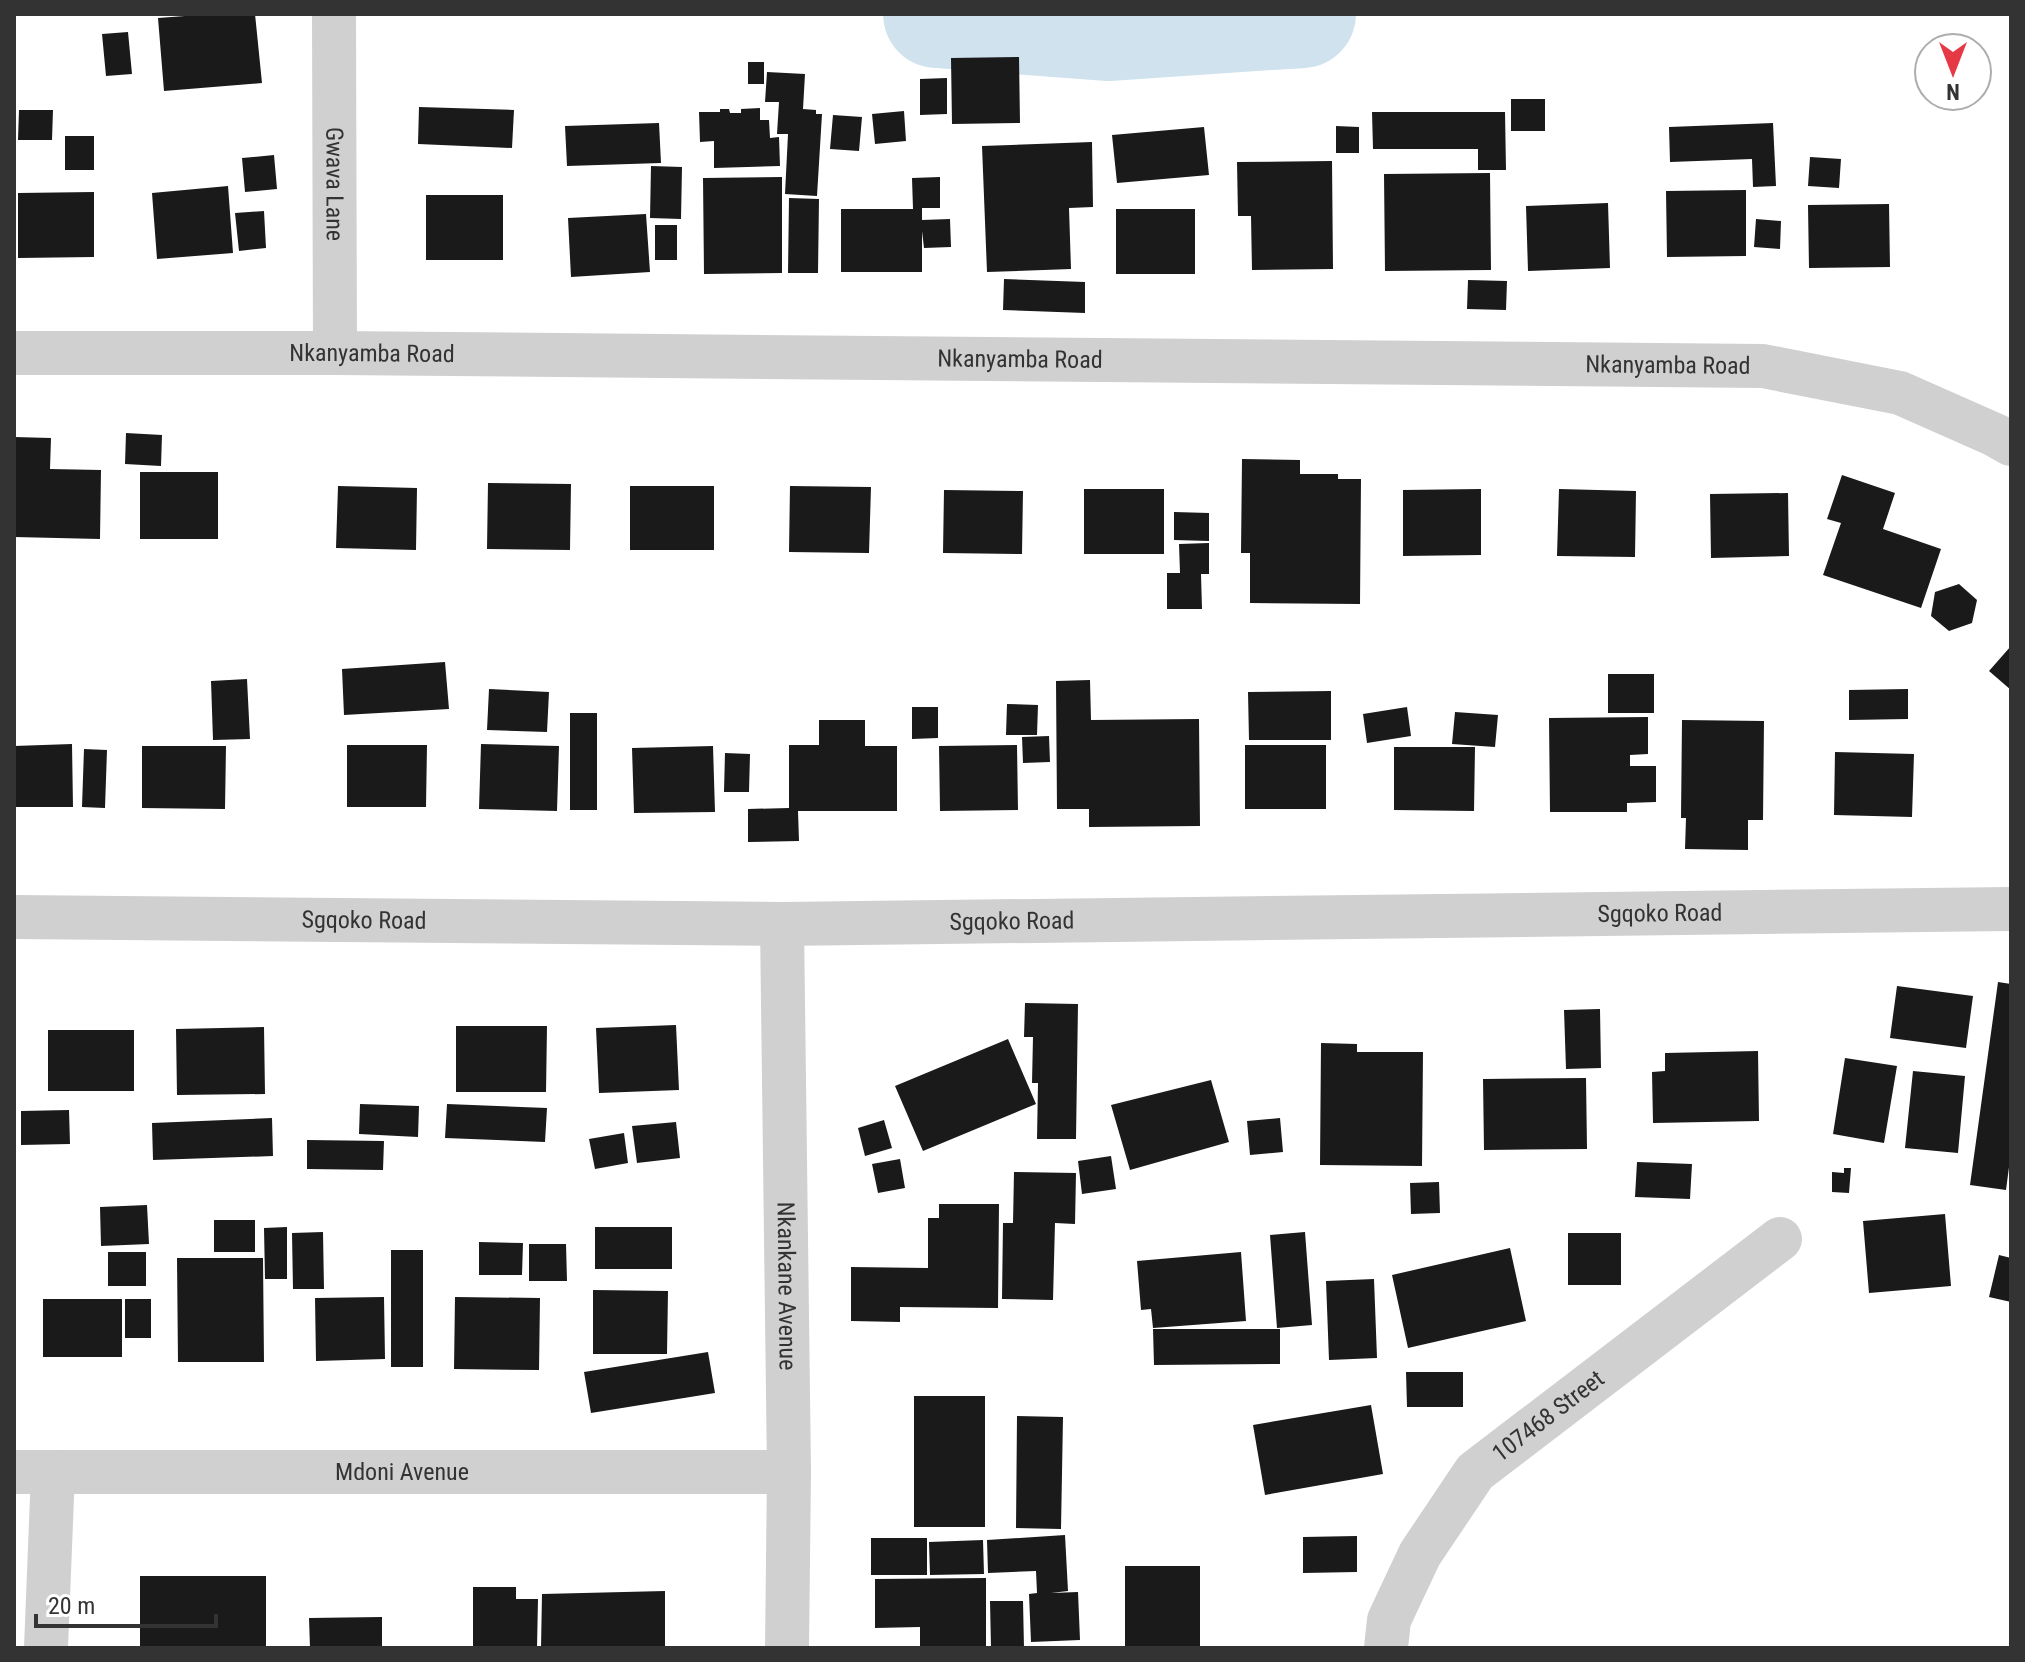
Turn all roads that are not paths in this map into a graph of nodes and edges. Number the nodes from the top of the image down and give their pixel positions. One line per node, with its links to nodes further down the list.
1 (334, 14): 3 (street, Gwava Lane)
2 (14, 353): 3 (street, Nkanyamba Road)
3 (335, 353): 4 (street, Nkanyamba Road)
4 (2011, 444)
5 (2011, 909): 7 (street, Sgqoko Road)
6 (14, 917): 7 (street, Sgqoko Road)
7 (782, 924): 10 (street, Nkankane Avenue)
8 (1780, 1239): 13 (street, 107468 Street)
9 (34, 1472): 10 (street, Mdoni Avenue); 11 (street)
10 (789, 1472): 12 (street, Nkankane Avenue)
11 (46, 1648)
12 (787, 1648)
13 (1386, 1648)

